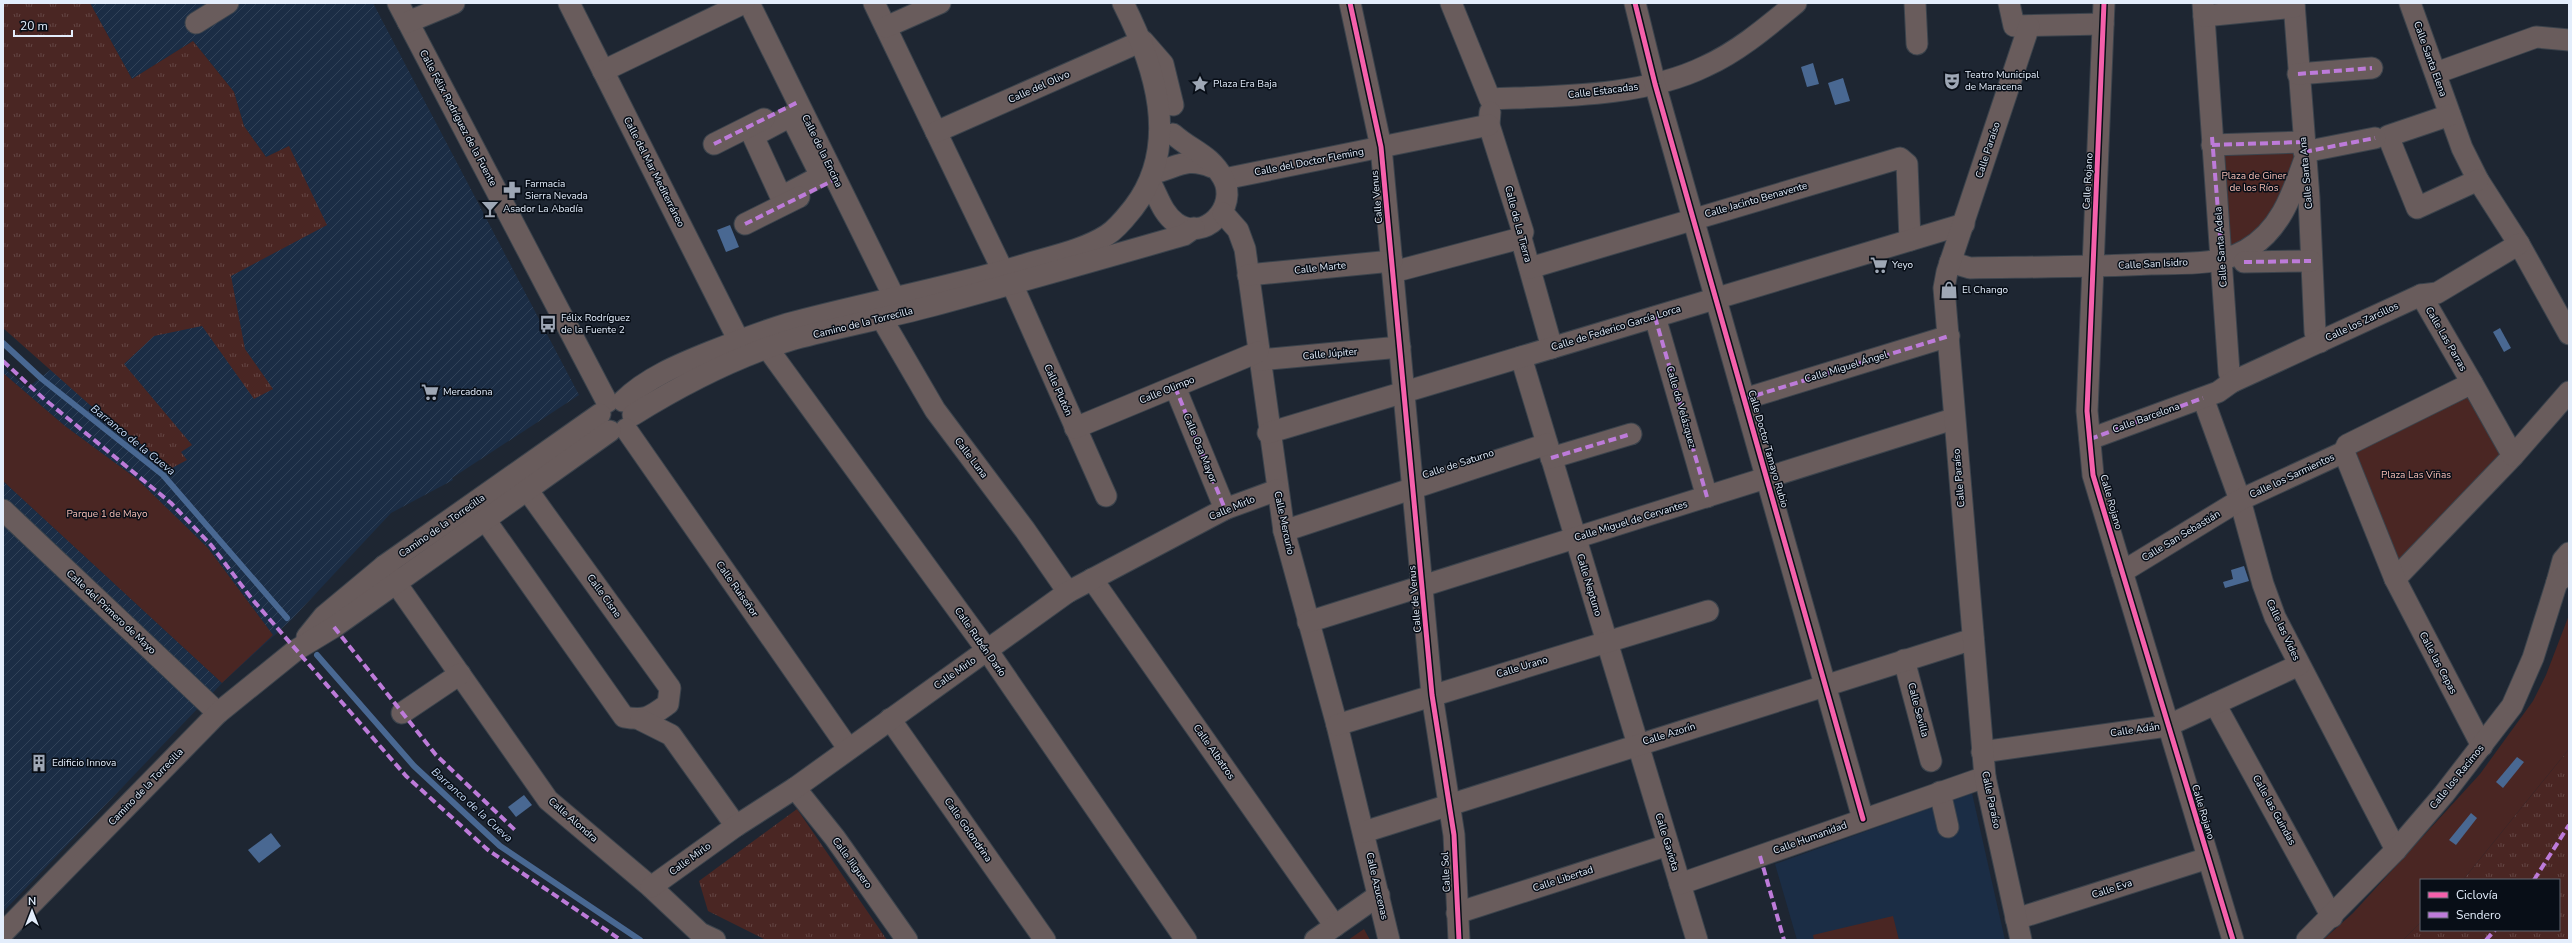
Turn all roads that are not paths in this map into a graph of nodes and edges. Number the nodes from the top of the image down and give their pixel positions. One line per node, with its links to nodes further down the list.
1 (228, 3): 21 (street)
2 (398, 3): 20 (street, Calle Félix Rodríguez de la Fuente)
3 (454, 3): 20 (street)
4 (568, 3): 29 (street, Calle del Mar Mediterráneo)
5 (744, 3): 29 (street)
6 (749, 3): 34 (street, Calle de la Encina)
7 (874, 3): 24 (street)
8 (940, 3): 24 (street)
9 (1124, 3): 26 (street)
10 (1350, 3): 42 (street, Calle Venus)
11 (1451, 3): 33 (street)
12 (1635, 3): 32 (street, Calle Doctor Tamayo Rubio)
13 (1796, 3): 32 (street, Calle Estacadas)
14 (1915, 3): 27 (street)
15 (2009, 3): 23 (street)
16 (2104, 3): 22 (street, Calle Rojano)
17 (2410, 3): 30 (street, Calle Santa Elena)
18 (2294, 5): 19 (street, Calle Santa Adela); 31 (street, Calle Santa Ana)
19 (2203, 9): 41 (street, Calle Santa Adela)
20 (408, 22): 87 (street, Calle Félix Rodríguez de la Fuente)
21 (196, 23)
22 (2103, 24): 23 (street); 62 (street, Calle Rojano)
23 (2029, 26): 51 (street, Calle Paraíso)
24 (886, 28): 37 (street)
25 (2569, 40): 30 (street)
26 (1142, 41): 37 (street, Calle del Olivo); 38 (street); 47 (street)
27 (1917, 44)
28 (2372, 68): 31 (street)
29 (603, 71): 73 (street, Calle del Mar Mediterráneo)
30 (2436, 73): 35 (street, Calle Santa Elena)
31 (2298, 74): 43 (street, Calle Santa Ana)
32 (1655, 84): 33 (street, Calle Estacadas); 49 (street, Calle Doctor Tamayo Rubio)
33 (1490, 99): 36 (street, Calle de La Tierra)
34 (798, 102): 40 (street); 45 (street, Calle de la Encina)
35 (2450, 115): 46 (street, Calle Santa Elena); 46 (street)
36 (1489, 125): 42 (street, Calle del Doctor Fleming); 53 (street, Calle de La Tierra)
37 (936, 132): 65 (street)
38 (1173, 134): 44 (street); 47 (street)
39 (2375, 138): 43 (street)
40 (714, 144)
41 (2212, 144): 43 (street); 57 (street, Calle Santa Adela)
42 (1381, 147): 44 (street, Calle del Doctor Fleming); 61 (street, Calle Venus)
43 (2304, 152): 57 (street, Calle San Isidro); 58 (street, Calle Santa Ana)
44 (1220, 174): 47 (street); 48 (street)
45 (836, 179): 50 (street); 67 (street, Calle de la Encina)
46 (2478, 180): 55 (street, Calle Santa Elena)
47 (1157, 181): 52 (street); 56 (street, Camino de la Torrecilla); 65 (street)
48 (1222, 213): 52 (street); 64 (street, Calle Mercurio)
49 (1693, 218): 54 (street, Calle Jacinto Benavente); 63 (street, Calle Jacinto Benavente); 68 (street, Calle Doctor Tamayo Rubio)
50 (745, 224)
51 (1964, 224): 54 (street, Calle de Federico García Lorca); 59 (street, Calle Paraíso)
52 (1194, 228): 56 (street, Camino de la Torrecilla)
53 (1521, 238): 61 (street, Calle Marte); 63 (street, Calle de La Tierra)
54 (1910, 240): 68 (street, Calle de Federico García Lorca)
55 (2520, 244): 66 (street, Calle los Zarcillos); 71 (street, Calle Santa Elena)
56 (1103, 258): 65 (street, Camino de la Torrecilla)
57 (2222, 260): 62 (street, Calle San Isidro); 80 (street, Calle Santa Adela)
58 (2311, 261): 60 (street); 74 (street, Calle Santa Ana)
59 (1950, 262): 62 (street, Calle San Isidro); 72 (street, Calle Paraíso)
60 (2244, 262)
61 (1392, 266): 64 (street, Calle Marte); 75 (street, Calle Venus)
62 (2092, 267): 92 (street, Calle Rojano)
63 (1530, 268): 77 (street, Calle de La Tierra)
64 (1248, 275): 78 (street, Calle Mercurio)
65 (1007, 278): 67 (street, Camino de la Torrecilla); 70 (street, Camino de la Torrecilla); 89 (street, Calle Plutón)
66 (2421, 295): 74 (street, Calle los Zarcillos); 81 (street, Calle Las Parras)
67 (895, 298): 73 (street, Camino de la Torrecilla)
68 (1716, 298): 69 (street, Calle de Federico García Lorca); 86 (street, Calle Doctor Tamayo Rubio)
69 (1655, 317): 77 (street, Calle de Federico García Lorca); 101 (street, Calle de Velázquez)
70 (882, 319): 76 (street, Camino de la Torrecilla); 116 (street, Calle Luna)
71 (2569, 334)
72 (1949, 336): 86 (street, Calle Miguel Ángel); 88 (street, Calle Paraíso)
73 (739, 341): 87 (street, Camino de la Torrecilla)
74 (2320, 342): 80 (street, Calle los Zarcillos)
75 (1400, 347): 78 (street, Calle Júpiter); 83 (street, Calle Venus)
76 (768, 348): 87 (street, Camino de la Torrecilla); 122 (street, Calle Rubén Darío)
77 (1552, 348): 79 (street, Calle de Federico García Lorca)
78 (1259, 356): 82 (street, Calle Olimpo); 90 (street, Calle Mercurio)
79 (1521, 357): 83 (street, Calle de Federico García Lorca); 93 (street, Calle Neptuno)
80 (2232, 382): 85 (street, Calle los Zarcillos)
81 (2472, 383): 94 (street); 95 (street)
82 (1175, 387): 89 (street, Calle Olimpo); 103 (street, Calle Osa Mayor)
83 (1404, 392): 90 (street, Calle de Federico García Lorca); 97 (street, Calle de Venus)
84 (2569, 392): 95 (street)
85 (2203, 398): 92 (street, Calle Barcelona); 102 (street, Calle las Vides)
86 (1744, 399): 96 (street, Calle Doctor Tamayo Rubio)
87 (616, 415): 99 (street, Camino de la Torrecilla); 105 (street, Camino de la Torrecilla); 139 (street, Calle Ruiseñor)
88 (1954, 419): 96 (street, Calle Miguel de Cervantes); 119 (street, Calle Paraíso)
89 (1075, 428): 100 (street, Calle Plutón)
90 (1268, 433): 98 (street, Calle Mercurio)
91 (1631, 434): 93 (street, Calle de Saturno)
92 (2090, 439): 110 (street, Calle Rojano)
93 (1549, 451): 97 (street, Calle de Saturno); 107 (street, Calle Neptuno)
94 (2344, 452): 102 (street, Calle los Sarmientos); 113 (street)
95 (2513, 456): 113 (street)
96 (1766, 478): 101 (street, Calle Miguel de Cervantes); 126 (street, Calle Doctor Tamayo Rubio)
97 (1414, 489): 106 (street, Calle de Saturno); 115 (street, Calle de Venus)
98 (1277, 490): 103 (street, Calle Mirlo); 106 (street, Calle Mercurio)
99 (528, 491): 105 (street, Camino de la Torrecilla); 128 (street, Calle Cisne)
100 (1106, 496)
101 (1707, 497): 107 (street, Calle Miguel de Cervantes)
102 (2240, 500): 110 (street, Calle San Sebastián); 124 (street, Calle las Vides)
103 (1225, 509): 112 (street, Calle Mirlo)
104 (3, 510): 130 (street, Calle del Primero de Mayo)
105 (480, 512): 109 (street, Camino de la Torrecilla); 114 (street, Camino de la Torrecilla); 133 (street)
106 (1284, 531): 118 (street, Calle Mercurio)
107 (1575, 538): 115 (street, Calle Miguel de Cervantes); 120 (street, Calle Neptuno)
108 (2569, 553): 111 (street, Calle los Racimos)
109 (384, 566): 114 (street, Calle Alondra); 121 (street, Camino de la Torrecilla)
110 (2122, 572): 135 (street, Calle Rojano)
111 (2563, 578): 138 (street, Calle los Racimos)
112 (1092, 579): 116 (street, Calle Mirlo); 159 (street, Calle Albatros)
113 (2395, 580): 138 (street, Calle las Cepas)
114 (397, 583): 121 (street, Camino de la Torrecilla); 125 (street, Calle Alondra)
115 (1422, 586): 118 (street, Calle Miguel de Cervantes); 127 (street, Calle de Venus)
116 (1068, 592): 122 (street, Calle Mirlo)
117 (1708, 611): 120 (street, Calle Urano)
118 (1308, 622): 134 (street, Calle Mercurio)
119 (1974, 638): 123 (street, Calle Azorín); 140 (street, Calle Paraíso)
120 (1606, 641): 127 (street, Calle Urano); 137 (street, Calle Neptuno)
121 (296, 650): 130 (street, Camino de la Torrecilla)
122 (987, 650): 132 (street, Calle Mirlo); 164 (street, Calle Rubén Darío)
123 (1904, 660): 126 (street, Calle Azorín); 141 (street, Calle Sevilla)
124 (2299, 665): 129 (street, Calle Adán); 151 (street, Calle las Vides)
125 (460, 674): 131 (street); 154 (street, Calle Alondra)
126 (1825, 685): 137 (street, Calle Azorín); 146 (street, Calle Doctor Tamayo Rubio)
127 (1432, 695): 134 (street, Calle Urano); 145 (street, Calle de Venus)
128 (668, 704): 133 (street); 136 (street, Calle Cisne)
129 (2215, 704): 135 (street, Calle Adán); 157 (street, Calle las Guindas)
130 (218, 713): 160 (street, Camino de la Torrecilla)
131 (402, 713)
132 (890, 719): 139 (street, Calle Mirlo); 163 (street, Calle Golondrina)
133 (641, 720): 136 (street)
134 (1337, 725): 149 (street, Calle Mercurio)
135 (2167, 726): 140 (street, Calle Adán); 152 (street, Calle Rojano)
136 (671, 735): 147 (street)
137 (1637, 744): 145 (street, Calle Azorín); 150 (street, Calle Gaviota)
138 (2482, 746): 151 (street, Calle los Racimos)
139 (848, 748): 143 (street, Calle Mirlo)
140 (1982, 752): 142 (street, Calle Paraíso)
141 (1931, 761)
142 (1985, 777): 144 (street, Calle Humanidad); 158 (street, Calle Paraíso)
143 (795, 788): 147 (street, Calle Mirlo); 162 (street, Calle Jilguero)
144 (1940, 792): 146 (street, Calle Humanidad); 148 (street)
145 (1450, 804): 149 (street, Calle Azorín); 156 (street, Calle Sol)
146 (1863, 819): 153 (street, Calle Humanidad)
147 (736, 826): 154 (street, Calle Mirlo)
148 (1948, 827)
149 (1364, 832): 155 (street, Calle Azucenas)
150 (1668, 845): 153 (street, Calle Gaviota); 156 (street, Calle Libertad)
151 (2396, 850): 157 (street, Calle los Racimos)
152 (2208, 858): 158 (street, Calle Eva); 170 (street, Calle Rojano)
153 (1680, 884): 168 (street, Calle Gaviota)
154 (651, 887): 161 (street, Calle Alondra)
155 (1378, 895): 159 (street); 166 (street, Calle Azucenas)
156 (1457, 913): 167 (street, Calle Sol)
157 (2332, 917): 171 (street, Calle los Racimos)
158 (2016, 919): 169 (street, Calle Paraíso)
159 (1335, 926): 165 (street)
160 (3, 933)
161 (715, 940)
162 (907, 940)
163 (1045, 940)
164 (1186, 940)
165 (1315, 940)
166 (1389, 940)
167 (1459, 940)
168 (1697, 940)
169 (2021, 940)
170 (2233, 940)
171 (2307, 940)

